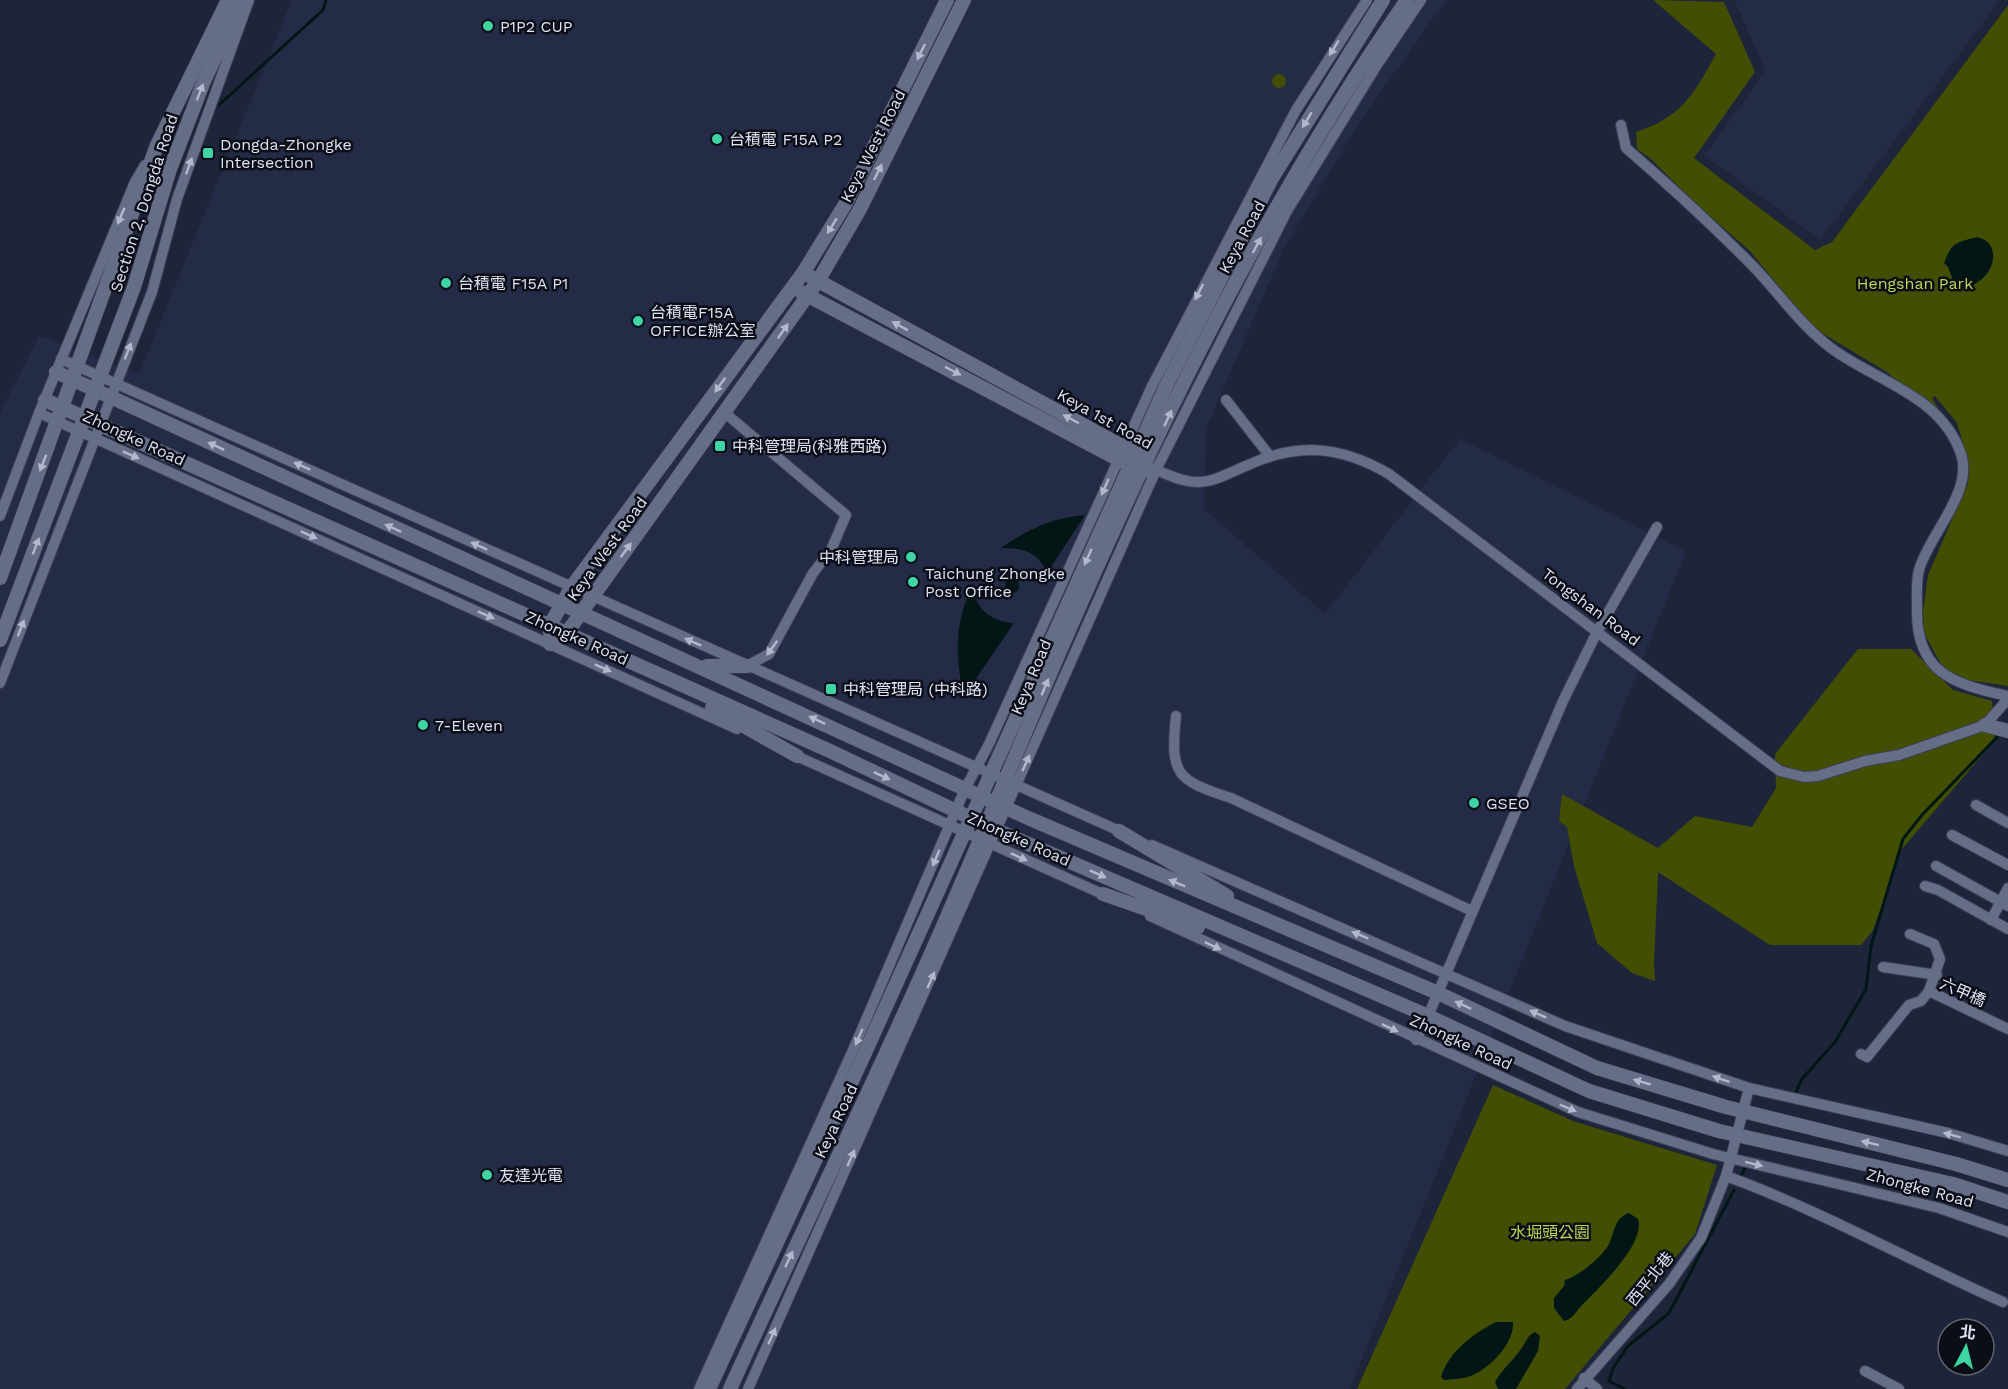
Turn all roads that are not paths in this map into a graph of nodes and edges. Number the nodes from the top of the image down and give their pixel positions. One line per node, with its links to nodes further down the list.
1 (228, 0): 11 (street, Section 2, Dongda Road)
2 (242, 0): 19 (street, Section 2, Dongda Road, one-way to 2)
3 (249, 0): 20 (street, one-way to 3)
4 (947, 0): 12 (street, Keya West Road, one-way to 12)
5 (964, 0): 13 (street, Keya West Road, one-way to 5)
6 (1367, 0): 30 (street, Keya Road, one-way to 30)
7 (1383, 0): 30 (street, Keya Road, one-way to 30)
8 (1407, 0): 30 (street, Keya Road, one-way to 8)
9 (1421, 0): 30 (street, Keya Road)
10 (1621, 125): 47 (street)
11 (157, 145): 16 (street, one-way to 16); 18 (street, Section 2, Dongda Road)
12 (803, 273): 13 (street, Keya 1st Road); 14 (street, Keya West Road)
13 (818, 281): 15 (street, Keya West Road); 30 (street, Keya 1st Road, one-way to 13)
14 (792, 287): 15 (street, Keya 1st Road); 34 (street, Keya West Road, one-way to 34)
15 (808, 296): 25 (street, Keya West Road, one-way to 15); 30 (street, Keya 1st Road, one-way to 30)
16 (61, 359): 17 (street); 18 (street, Zhongke Road)
17 (56, 372): 18 (street, Zhongke Road); 24 (street)
18 (75, 374): 19 (street, Zhongke Road); 21 (street, Zhongke Road); 26 (street, Section 2, Dongda Road)
19 (101, 376): 20 (street, Zhongke Road); 21 (street, Section 2, Dongda Road)
20 (116, 383): 22 (street); 34 (street, Zhongke Road, one-way to 20)
21 (95, 391): 22 (street, Zhongke Road); 27 (street, Section 2, Dongda Road)
22 (110, 397): 28 (street); 36 (street, Zhongke Road, one-way to 22)
23 (1226, 400): 29 (street)
24 (42, 407): 26 (street, Zhongke Road); 31 (street)
25 (725, 413): 35 (street, Keya West Road, one-way to 25); 44 (street, one-way to 44)
26 (61, 415): 27 (street, Zhongke Road); 33 (street, Section 2, Dongda Road, one-way to 33)
27 (81, 425): 28 (street, Zhongke Road); 41 (street, Section 2, Dongda Road, one-way to 27)
28 (96, 432): 38 (street, Zhongke Road); 42 (street, Zhongke Road, one-way to 42); 46 (street, one-way to 28)
29 (1269, 455): 30 (street, Tongshan Road); 39 (street, Tongshan Road)
30 (1136, 461): 51 (street, Keya Road, one-way to 51); 52 (street, Keya Road, one-way to 52); 53 (street, Keya Road, one-way to 30)
31 (0, 516)
32 (1657, 527): 39 (street)
33 (0, 578)
34 (571, 588): 35 (street, Zhongke Road); 36 (street, Keya West Road)
35 (592, 597): 37 (street, Keya West Road); 44 (street, Zhongke Road, one-way to 35)
36 (561, 606): 37 (street, Zhongke Road); 38 (street, Keya West Road)
37 (580, 615): 40 (street, Keya West Road); 43 (street, Zhongke Road)
38 (550, 625): 40 (street, Zhongke Road); 42 (street)
39 (1597, 632): 49 (street, Tongshan Road); 73 (street)
40 (566, 634): 42 (street, Keya West Road); 45 (street, Zhongke Road)
41 (0, 640)
42 (550, 644): 50 (street, Zhongke Road, one-way to 50)
43 (696, 665): 44 (street); 54 (street, Zhongke Road, one-way to 43)
44 (747, 666): 51 (street, Zhongke Road)
45 (642, 669): 50 (street); 58 (street, Zhongke Road, one-way to 58)
46 (0, 683)
47 (2008, 697): 49 (street)
48 (1176, 716): 73 (street)
49 (1997, 728)
50 (797, 756): 61 (street, Zhongke Road)
51 (977, 766): 52 (street, Zhongke Road); 54 (street, Keya Road)
52 (991, 773): 53 (street, Zhongke Road); 55 (street, Keya Road)
53 (1011, 782): 56 (street, Keya Road); 63 (street, Zhongke Road)
54 (965, 789): 55 (street, Zhongke Road); 58 (street, Keya Road)
55 (981, 796): 56 (street, Zhongke Road); 59 (street, Keya Road)
56 (1001, 805): 62 (street, Keya Road); 75 (street, Zhongke Road, one-way to 56)
57 (1976, 805): 60 (street)
58 (956, 811): 59 (street, Zhongke Road); 61 (street, Keya Road)
59 (972, 818): 62 (street, Zhongke Road); 64 (street, Keya Road)
60 (2008, 823)
61 (950, 825): 64 (street, Zhongke Road); 100 (street, Keya Road, one-way to 100)
62 (991, 827): 66 (street, Keya Road); 78 (street, Zhongke Road, one-way to 78)
63 (1119, 831): 75 (street); 80 (street, Zhongke Road, one-way to 63)
64 (965, 833): 66 (street, Zhongke Road); 101 (street, Keya Road)
65 (1952, 835): 67 (street)
66 (985, 842): 71 (street, Zhongke Road, one-way to 71); 102 (street, Keya Road, one-way to 66); 103 (street, Keya Road, one-way to 66)
67 (2008, 865)
68 (1936, 866): 72 (street)
69 (1925, 886): 74 (street)
70 (2008, 888): 72 (street)
71 (1103, 894): 78 (street); 86 (street, Zhongke Road, one-way to 86)
72 (2004, 904): 74 (street)
73 (1472, 911): 80 (street)
74 (1991, 920): 76 (street)
75 (1270, 922): 83 (street, Zhongke Road)
76 (2008, 929)
77 (1910, 934): 81 (street)
78 (1286, 956): 84 (street, Zhongke Road)
79 (1883, 967): 81 (street)
80 (1446, 972): 83 (street); 88 (street, Zhongke Road, one-way to 80)
81 (1936, 975): 82 (street)
82 (1929, 992): 85 (street, 六甲橋); 87 (street, 六甲橋)
83 (1438, 993): 84 (street); 89 (street, Zhongke Road, one-way to 83)
84 (1428, 1016): 86 (street); 90 (street, Zhongke Road)
85 (2008, 1029)
86 (1416, 1040): 92 (street, Zhongke Road, one-way to 92)
87 (1861, 1054)
88 (1749, 1088): 89 (street, 西平北巷); 91 (street, Zhongke Road, one-way to 88)
89 (1743, 1110): 90 (street, 西平北巷); 94 (street, Zhongke Road, one-way to 89)
90 (1736, 1136): 92 (street, 西平北巷); 95 (street, Zhongke Road)
91 (2008, 1151)
92 (1731, 1158): 93 (street, 西平北巷); 96 (street, Zhongke Road, one-way to 96)
93 (1726, 1176): 97 (street); 99 (street, 西平北巷)
94 (2008, 1180)
95 (2008, 1202)
96 (2008, 1232)
97 (2003, 1302)
98 (1865, 1371): 106 (street)
99 (1584, 1378): 104 (street, 西平北巷); 105 (street)
100 (699, 1389)
101 (709, 1389)
102 (730, 1389)
103 (748, 1389)
104 (1576, 1389)
105 (1597, 1389)
106 (1899, 1389)

